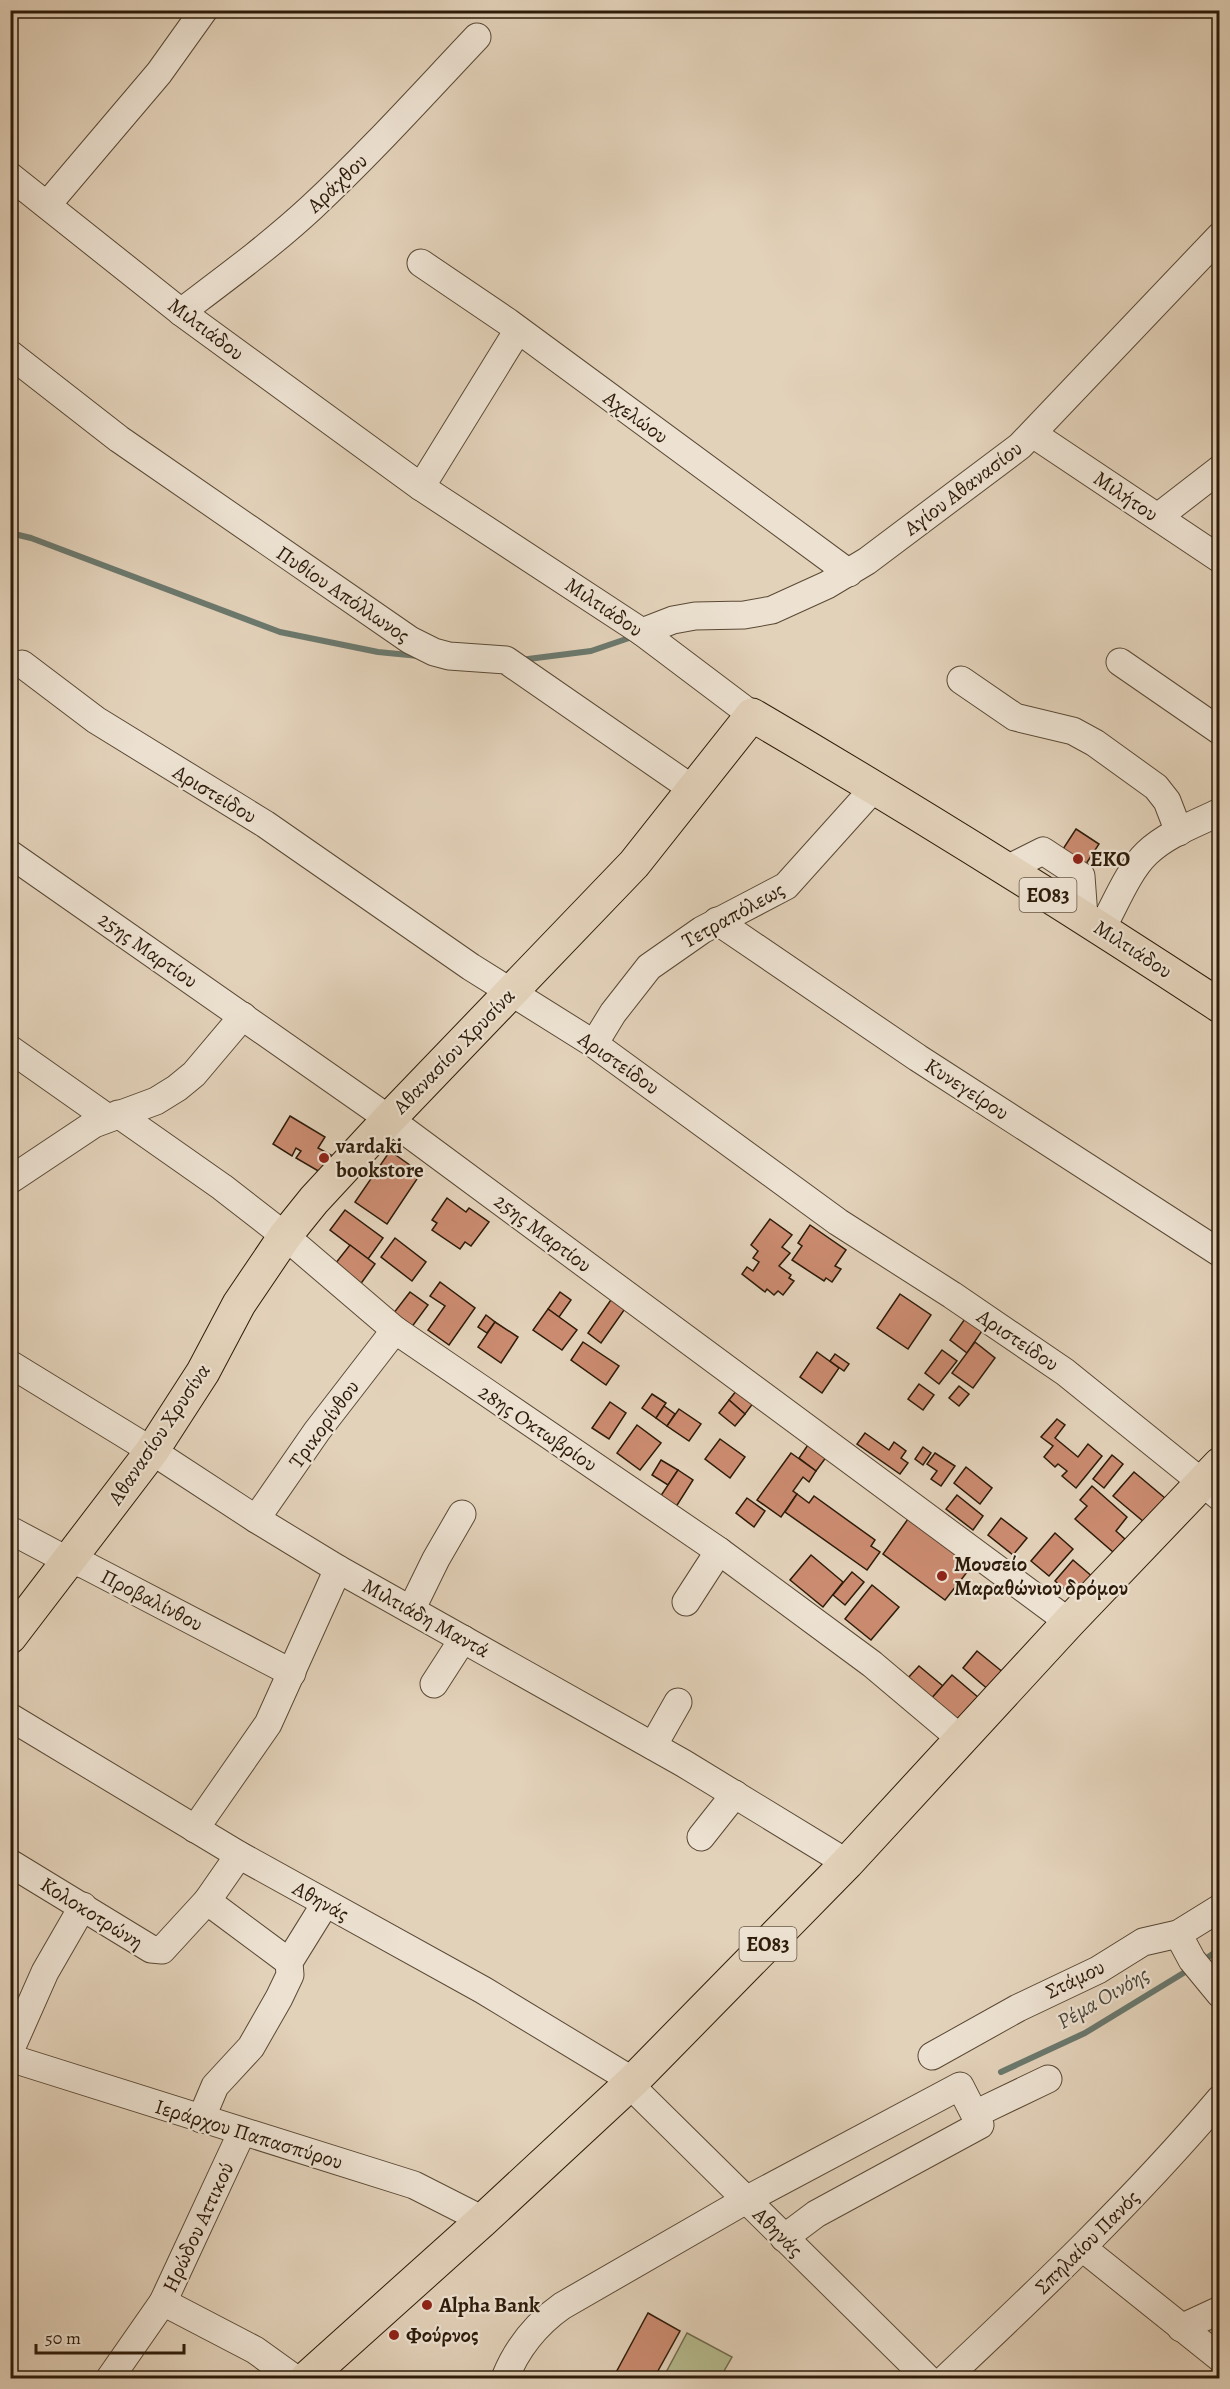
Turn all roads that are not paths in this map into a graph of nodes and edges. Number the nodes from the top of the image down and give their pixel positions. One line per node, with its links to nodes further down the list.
1 (204, 10): 4 (street)
2 (477, 37): 7 (street, Αράχθου)
3 (10, 176): 4 (street, Μιλτιάδου)
4 (47, 205): 7 (street, Μιλτιάδου)
5 (1217, 243): 10 (street, Αγίου Αθανασίου)
6 (421, 263): 8 (street, Αχελώου)
7 (181, 312): 12 (street, Μιλτιάδου)
8 (518, 330): 12 (street); 15 (street, Αχελώου)
9 (10, 354): 23 (street, Πυθίου Απόλλωνος)
10 (1032, 434): 13 (street, Μιλήτου); 15 (street, Αγίου Αθανασίου)
11 (1220, 469): 13 (street)
12 (421, 487): 16 (street, Μιλτιάδου)
13 (1158, 517): 14 (street, Μιλήτου)
14 (1220, 559)
15 (849, 573): 16 (street, Αγίου Αθανασίου)
16 (642, 632): 20 (street, Μιλτιάδου)
17 (1120, 662): 21 (street)
18 (22, 664): 29 (street, Αριστείδου)
19 (961, 680): 25 (street)
20 (752, 715): 22 (main road, Μιλτιάδου / ΕΟ83); 23 (main road, Αθανασίου Χρυσίνα)
21 (1220, 731)
22 (875, 787): 27 (street, Τετραπόλεως); 28 (main road, Μιλτιάδου / ΕΟ83)
23 (694, 790): 29 (main road, Αθανασίου Χρυσίνα)
24 (1220, 812): 25 (street)
25 (1179, 832): 28 (street)
26 (10, 854): 31 (street, 25ης Μαρτίου)
27 (717, 921): 32 (street, Τετραπόλεως); 38 (street, Κυνεγείρου)
28 (1093, 923): 30 (main road, Μιλτιάδου / ΕΟ83)
29 (511, 991): 32 (street, Αριστείδου); 35 (main road, Αθανασίου Χρυσίνα)
30 (1220, 1006)
31 (243, 1016): 34 (street); 35 (street, 25ης Μαρτίου)
32 (594, 1044): 42 (street, Αριστείδου)
33 (10, 1049): 34 (street, 28ης Οκτωβρίου)
34 (113, 1116): 36 (street); 37 (street, 28ης Οκτωβρίου)
35 (389, 1119): 37 (main road, Αθανασίου Χρυσίνα); 51 (street, 25ης Μαρτίου)
36 (10, 1180)
37 (285, 1236): 39 (street, 28ης Οκτωβρίου); 41 (main road, Αθανασίου Χρυσίνα)
38 (1220, 1253)
39 (395, 1330): 44 (street, Τρικορίνθου); 46 (street, 28ης Οκτωβρίου)
40 (10, 1364): 41 (street, Μιλτιάδη Μαντά)
41 (152, 1450): 44 (street, Μιλτιάδη Μαντά); 47 (main road, Αθανασίου Χρυσίνα)
42 (1214, 1481): 51 (main road, ΕΟ83)
43 (462, 1514): 50 (street)
44 (256, 1519): 48 (street, Μιλτιάδη Μαντά)
45 (10, 1530): 47 (street, Προβαλίνθου)
46 (719, 1551): 49 (street); 58 (street, 28ης Οκτωβρίου)
47 (70, 1561): 52 (main road, Αθανασίου Χρυσίνα); 54 (street, Προβαλίνθου)
48 (338, 1569): 50 (street, Μιλτιάδη Μαντά); 54 (street)
49 (686, 1602)
50 (411, 1610): 53 (street, Μιλτιάδη Μαντά)
51 (1069, 1622): 58 (main road, ΕΟ83)
52 (10, 1637)
53 (463, 1639): 55 (street); 59 (street, Μιλτιάδη Μαντά)
54 (292, 1673): 61 (street)
55 (434, 1684)
56 (678, 1702): 59 (street)
57 (10, 1717): 61 (street, Αθηνάς)
58 (960, 1739): 65 (main road, ΕΟ83)
59 (653, 1746): 60 (street, Μιλτιάδη Μαντά)
60 (735, 1794): 62 (street); 65 (street, Μιλτιάδη Μαντά)
61 (195, 1829): 63 (street, Αθηνάς)
62 (701, 1837)
63 (239, 1855): 66 (street, Κολοκοτρώνη); 67 (street, Αθηνάς)
64 (10, 1863): 68 (street, Κολοκοτρώνη)
65 (847, 1863): 77 (main road, ΕΟ83)
66 (207, 1901): 68 (street, Κολοκοτρώνη); 71 (street)
67 (325, 1904): 71 (street); 77 (street, Αθηνάς)
68 (83, 1906): 73 (street)
69 (1220, 1908): 70 (street, Στάμου)
70 (1178, 1934): 72 (street); 74 (street, Στάμου)
71 (289, 1962): 80 (street)
72 (1220, 1994)
73 (10, 2050)
74 (932, 2056)
75 (10, 2058): 80 (street, Ιεράρχου Παπασπύρου)
76 (1048, 2079): 79 (street)
77 (631, 2083): 82 (street, Αθηνάς); 83 (main road, ΕΟ83)
78 (1220, 2099): 85 (street, Σπηλαίου Πανός)
79 (975, 2114): 82 (street); 84 (street)
80 (201, 2120): 81 (street, Ιεράρχου Παπασπύρου)
81 (243, 2132): 83 (street, Ιεράρχου Παπασπύρου); 86 (street, Ηρώδου Αττικού)
82 (746, 2200): 84 (street, Αθηνάς); 93 (street)
83 (483, 2220): 91 (main road, ΕΟ83)
84 (784, 2238): 94 (street, Αθηνάς)
85 (1084, 2248): 88 (street); 90 (street, Σπηλαίου Πανός)
86 (163, 2302): 91 (street); 92 (street, Ηρώδου Αττικού)
87 (1220, 2310): 88 (street)
88 (1181, 2328): 89 (street)
89 (1220, 2358)
90 (953, 2376)
91 (310, 2377)
92 (110, 2379)
93 (505, 2379)
94 (927, 2379)

